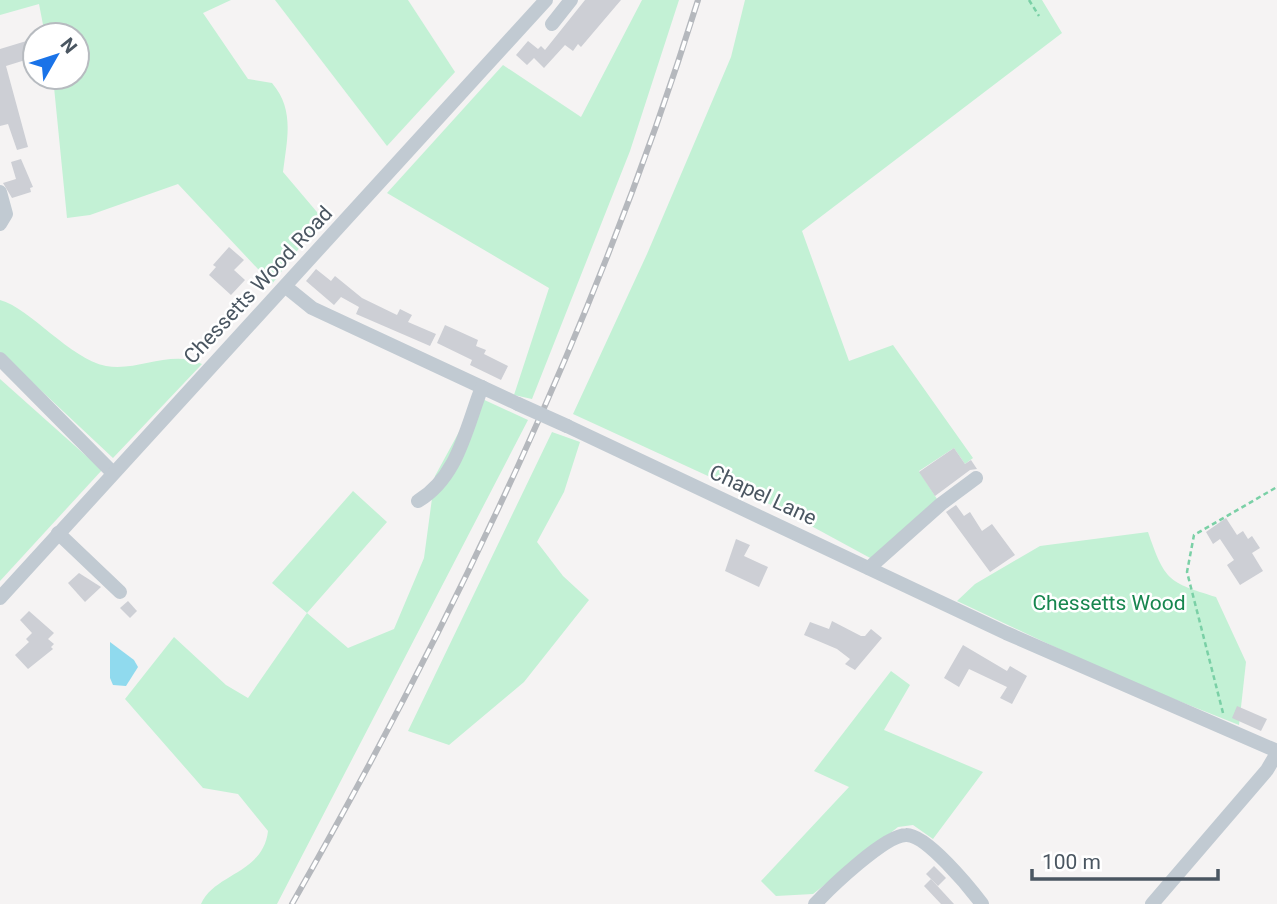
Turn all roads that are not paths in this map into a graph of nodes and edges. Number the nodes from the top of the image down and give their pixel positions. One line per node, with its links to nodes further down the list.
1 (546, 0): 6 (street, Chessetts Wood Road)
2 (571, 0): 3 (street)
3 (552, 24)
4 (0, 192): 5 (street)
5 (0, 224)
6 (286, 287): 8 (street, Chapel Lane); 9 (street, Chessetts Wood Road)
7 (0, 359): 9 (street)
8 (482, 387): 11 (street); 13 (street, Chapel Lane, bridge)
9 (113, 472): 12 (street, Chessetts Wood Road)
10 (976, 478): 13 (street)
11 (418, 501)
12 (58, 533): 14 (street); 15 (street, Chessetts Wood Road)
13 (869, 568): 16 (street, Chapel Lane)
14 (120, 593)
15 (0, 598)
16 (1277, 752): 19 (street)
17 (815, 904): 18 (street)
18 (982, 904)
19 (1152, 904)

